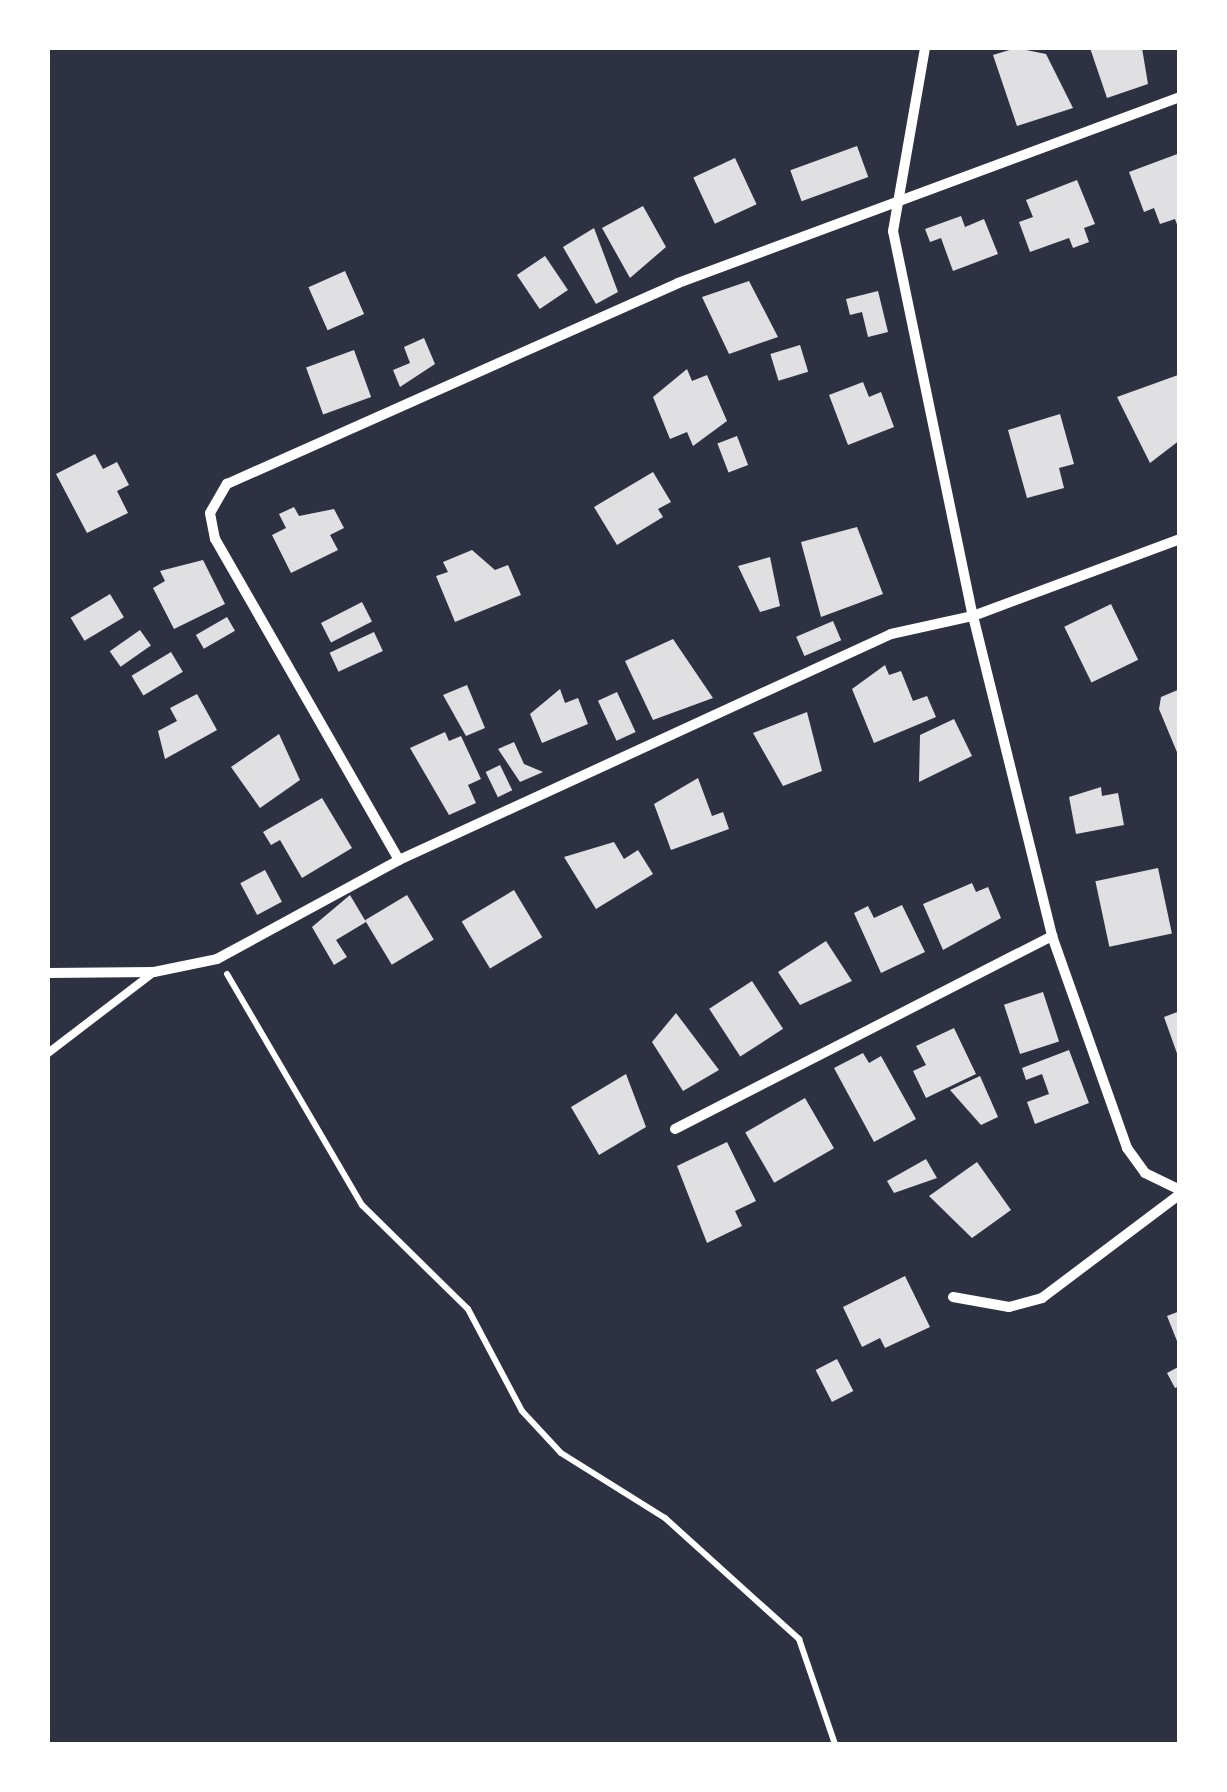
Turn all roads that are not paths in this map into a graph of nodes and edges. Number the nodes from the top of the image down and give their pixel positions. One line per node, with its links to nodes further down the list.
1 (925, 48): 3 (street)
2 (1180, 97): 3 (street)
3 (894, 202): 5 (street); 6 (street)
4 (1180, 539): 5 (street)
5 (973, 616): 6 (street); 7 (street)
6 (399, 860): 8 (street)
7 (1052, 936): 11 (street); 12 (street)
8 (154, 972): 9 (street); 10 (lane)
9 (48, 973)
10 (48, 1053)
11 (675, 1129)
12 (1180, 1192): 13 (street)
13 (953, 1298)

